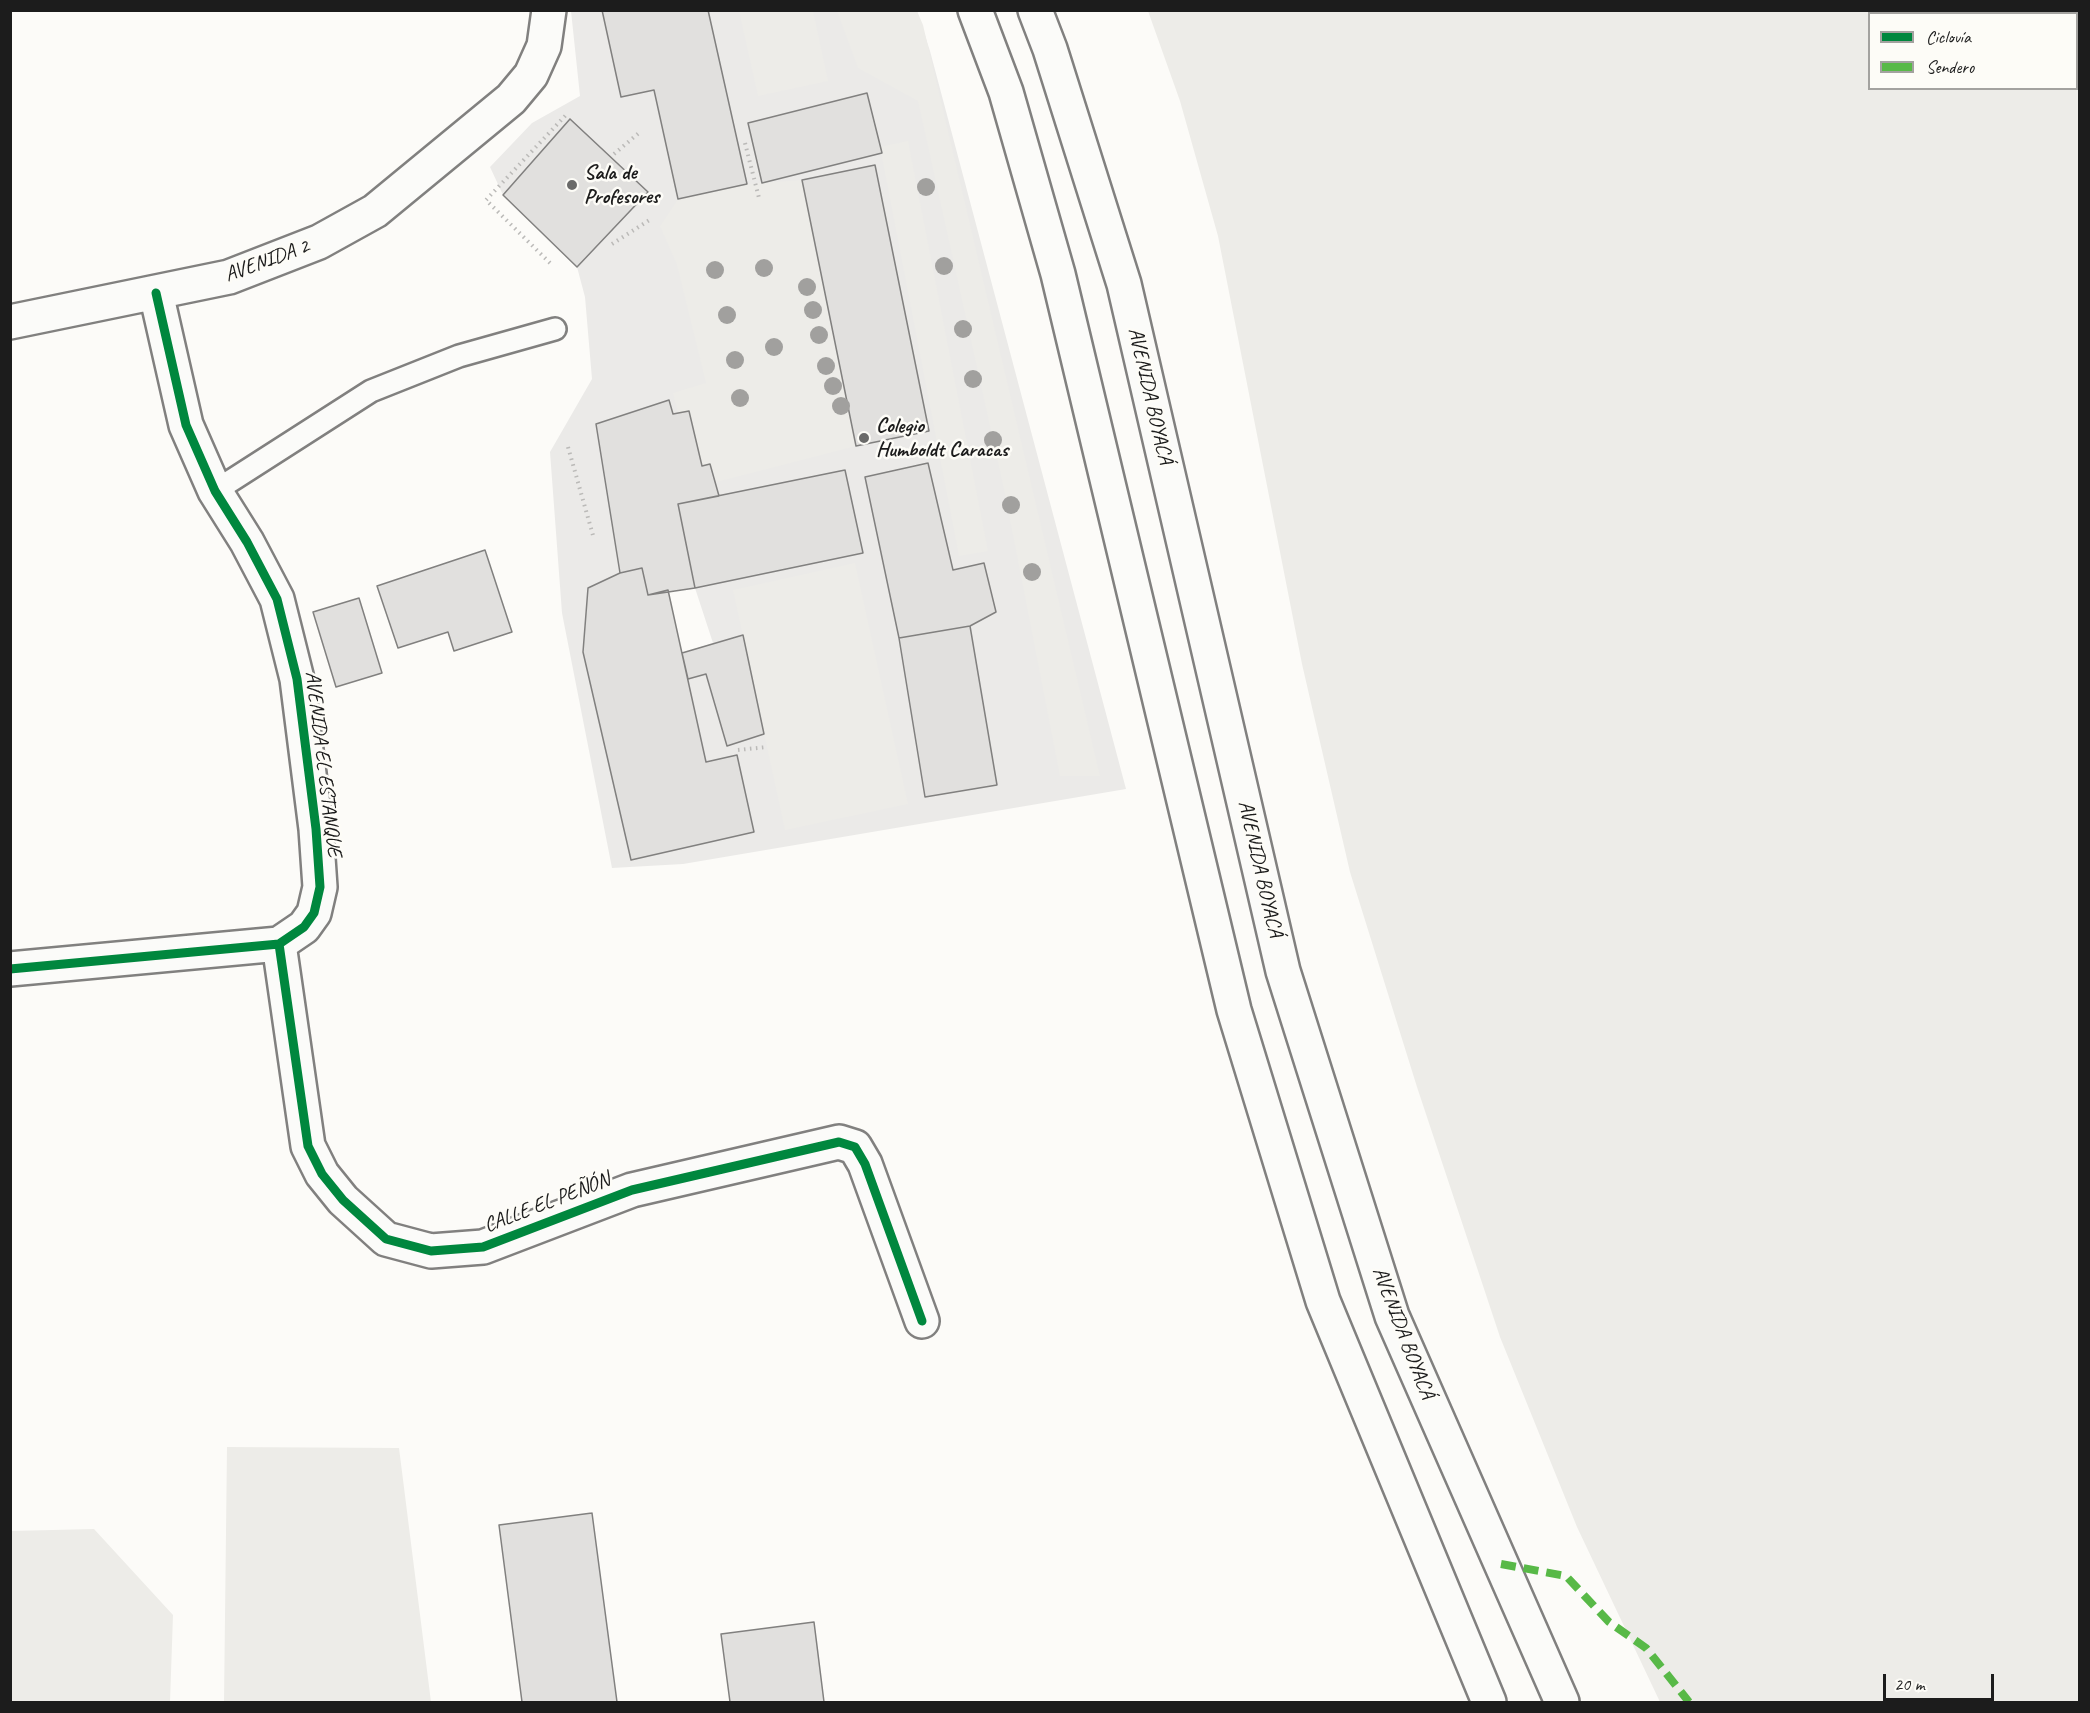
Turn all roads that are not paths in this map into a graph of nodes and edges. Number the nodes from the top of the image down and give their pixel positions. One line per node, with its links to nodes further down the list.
1 (549, 10): 4 (main road, AVENIDA 2)
2 (975, 10): 11 (main road)
3 (1035, 10): 12 (main road, AVENIDA BOYACÁ)
4 (156, 293): 5 (main road, AVENIDA 2); 7 (main road, AVENIDA EL ESTANQUE)
5 (10, 322)
6 (555, 329): 7 (lane)
7 (215, 491): 8 (main road, AVENIDA EL ESTANQUE)
8 (279, 944): 9 (main road, AVENIDA EL ESTANQUE); 10 (main road, CALLE EL PEÑÓN)
9 (10, 969)
10 (922, 1321)
11 (1489, 1702)
12 (1562, 1702)

